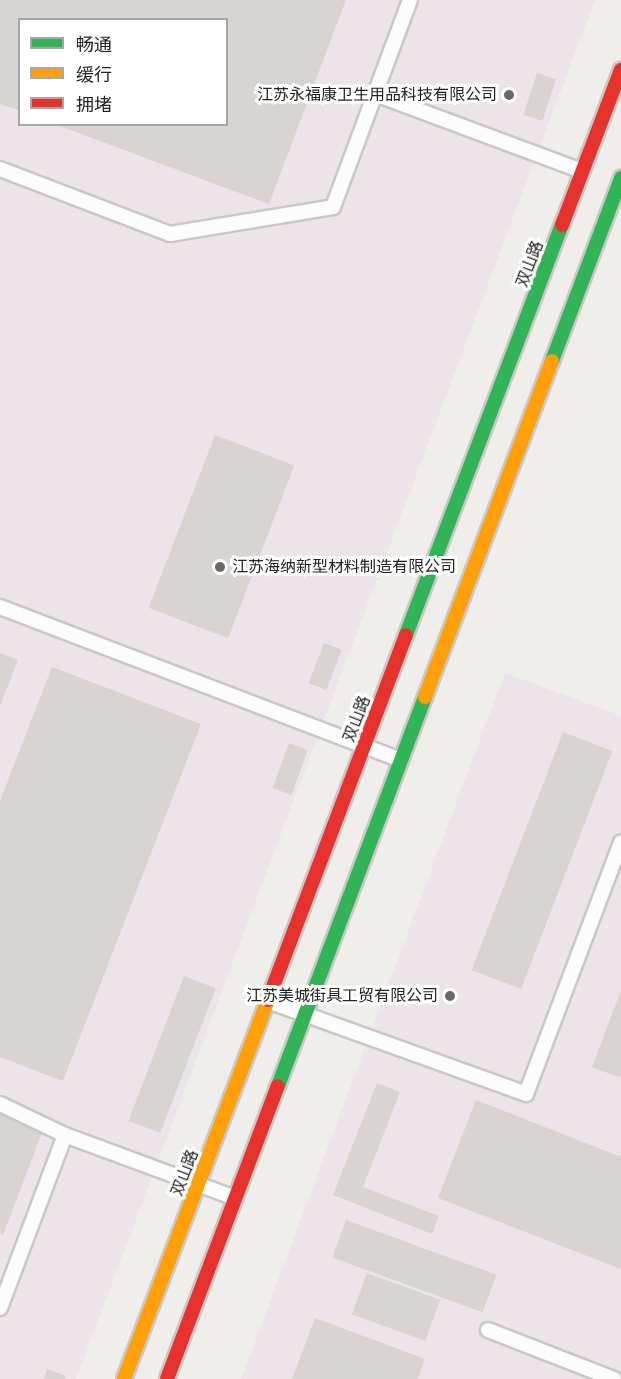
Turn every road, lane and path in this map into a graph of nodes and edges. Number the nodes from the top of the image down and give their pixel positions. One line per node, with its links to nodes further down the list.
1 (410, 0): 3 (lane)
2 (621, 70): 5 (street, 双山路)
3 (375, 94): 4 (lane); 5 (lane)
4 (0, 169)
5 (582, 171): 8 (street, 双山路)
6 (621, 178): 9 (street)
7 (0, 607): 8 (lane)
8 (364, 746): 9 (lane); 11 (street, 双山路)
9 (401, 760): 12 (street)
10 (621, 842): 12 (lane)
11 (267, 1001): 12 (lane); 15 (street, 双山路)
12 (304, 1015): 16 (street)
13 (0, 1104): 14 (lane)
14 (65, 1135): 15 (lane); 17 (lane)
15 (198, 1184): 16 (lane); 19 (street, 双山路)
16 (235, 1198): 20 (street)
17 (0, 1308)
18 (488, 1330): 21 (lane)
19 (124, 1379)
20 (167, 1379)
21 (614, 1379)

